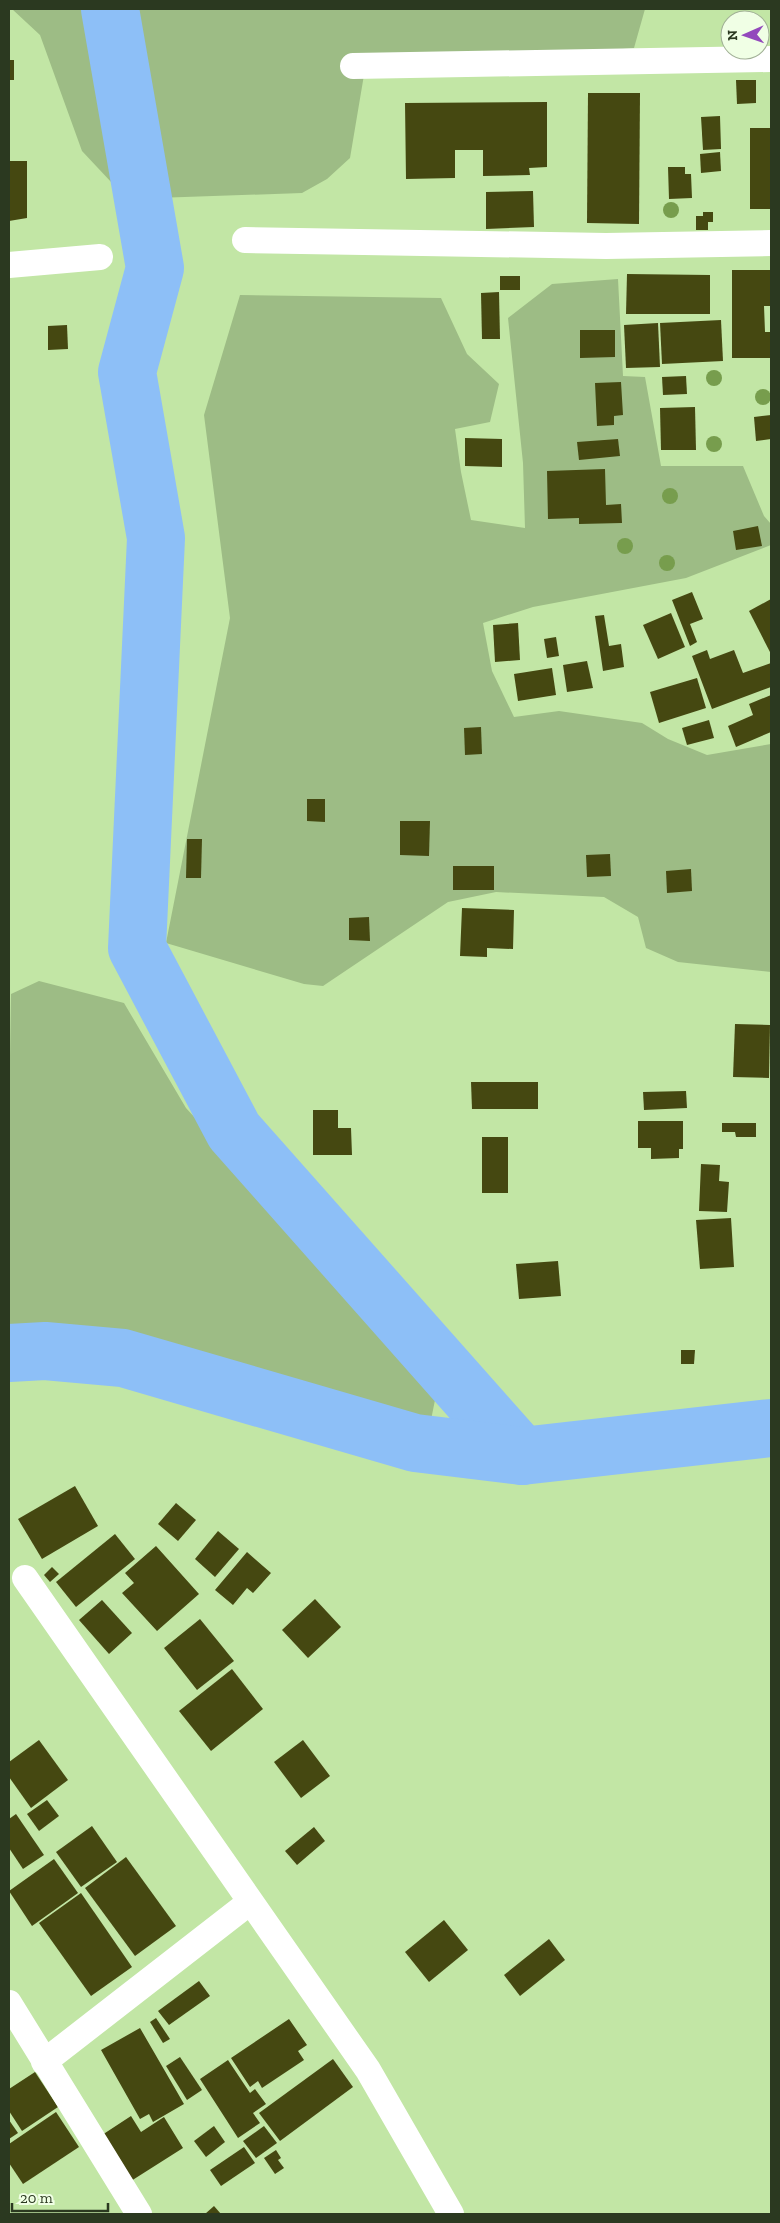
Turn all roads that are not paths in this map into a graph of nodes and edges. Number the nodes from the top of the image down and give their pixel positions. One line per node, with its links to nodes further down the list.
1 (771, 59): 2 (street)
2 (353, 66)
3 (245, 240): 4 (street)
4 (771, 243)
5 (100, 258): 6 (street)
6 (9, 265)
7 (25, 1578): 8 (street)
8 (250, 1902): 10 (street); 12 (street)
9 (9, 2003): 10 (street)
10 (44, 2062): 11 (street)
11 (139, 2214)
12 (452, 2214)

